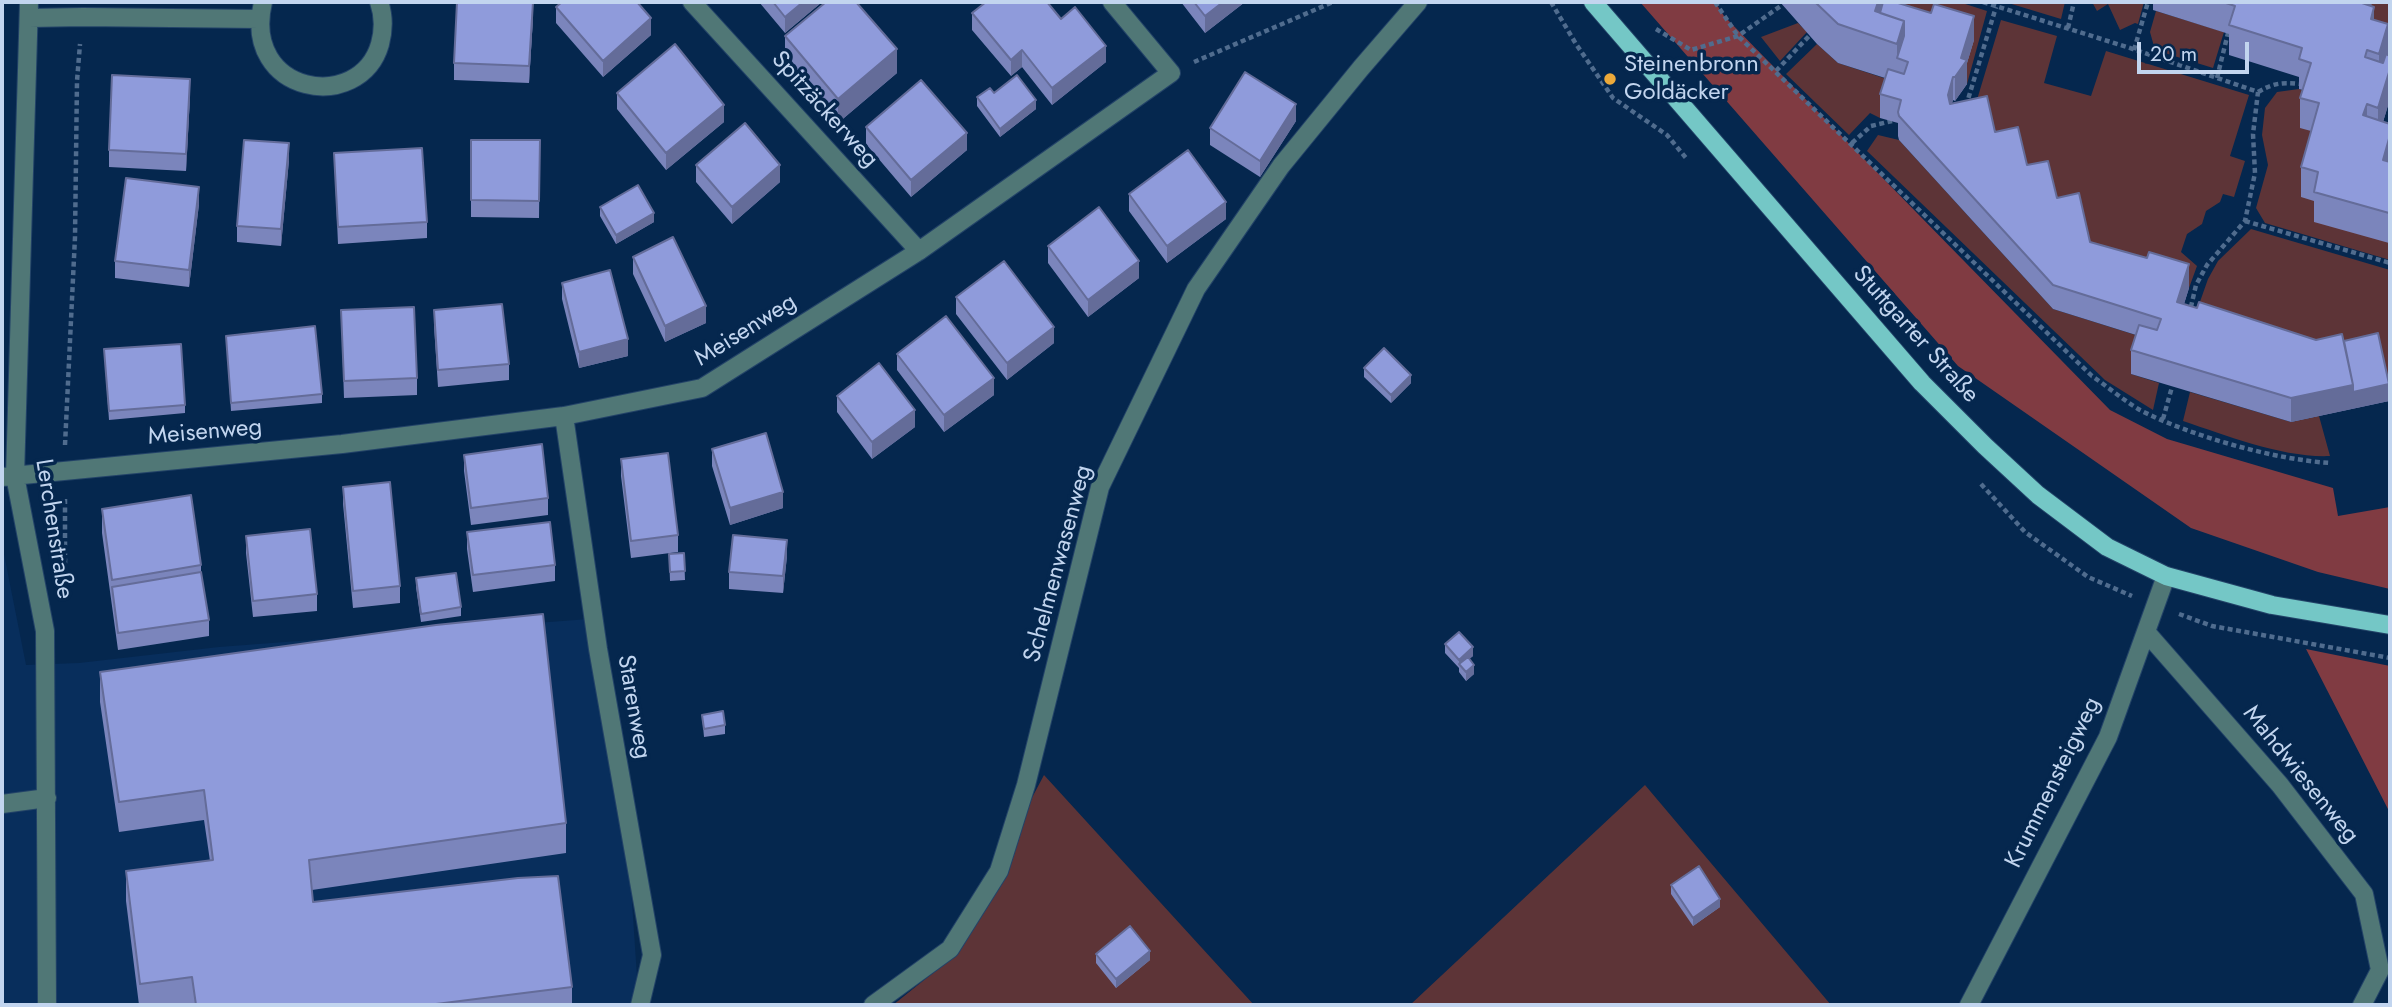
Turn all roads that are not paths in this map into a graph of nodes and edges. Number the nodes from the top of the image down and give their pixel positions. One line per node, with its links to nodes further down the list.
1 (379, 2): 7 (street, Lerchenstraße)
2 (692, 2): 8 (street, Spitzäckerweg)
3 (1112, 2): 8 (street, Meisenweg)
4 (1418, 2): 20 (street, Schelmenwasenweg)
5 (1592, 2): 13 (main road, Stuttgarter Straße)
6 (29, 10): 7 (street, Lerchenstraße); 10 (street, Lerchenstraße)
7 (261, 11)
8 (919, 251): 11 (street, Meisenweg)
9 (2, 309): 10 (street)
10 (20, 312): 12 (street, Lerchenstraße)
11 (564, 416): 12 (street, Meisenweg); 19 (street, Starenweg)
12 (8, 477): 16 (street, Lerchenstraße)
13 (2166, 576): 14 (main road, Stuttgarter Straße); 15 (street, Krummensteigweg)
14 (2390, 625)
15 (2147, 633): 21 (street, Krummensteigweg); 22 (street, Mahdwiesenweg)
16 (47, 798): 17 (street); 18 (street, Lerchenstraße)
17 (2, 804)
18 (47, 1005)
19 (640, 1005)
20 (873, 1005)
21 (1969, 1005)
22 (2362, 1005)

